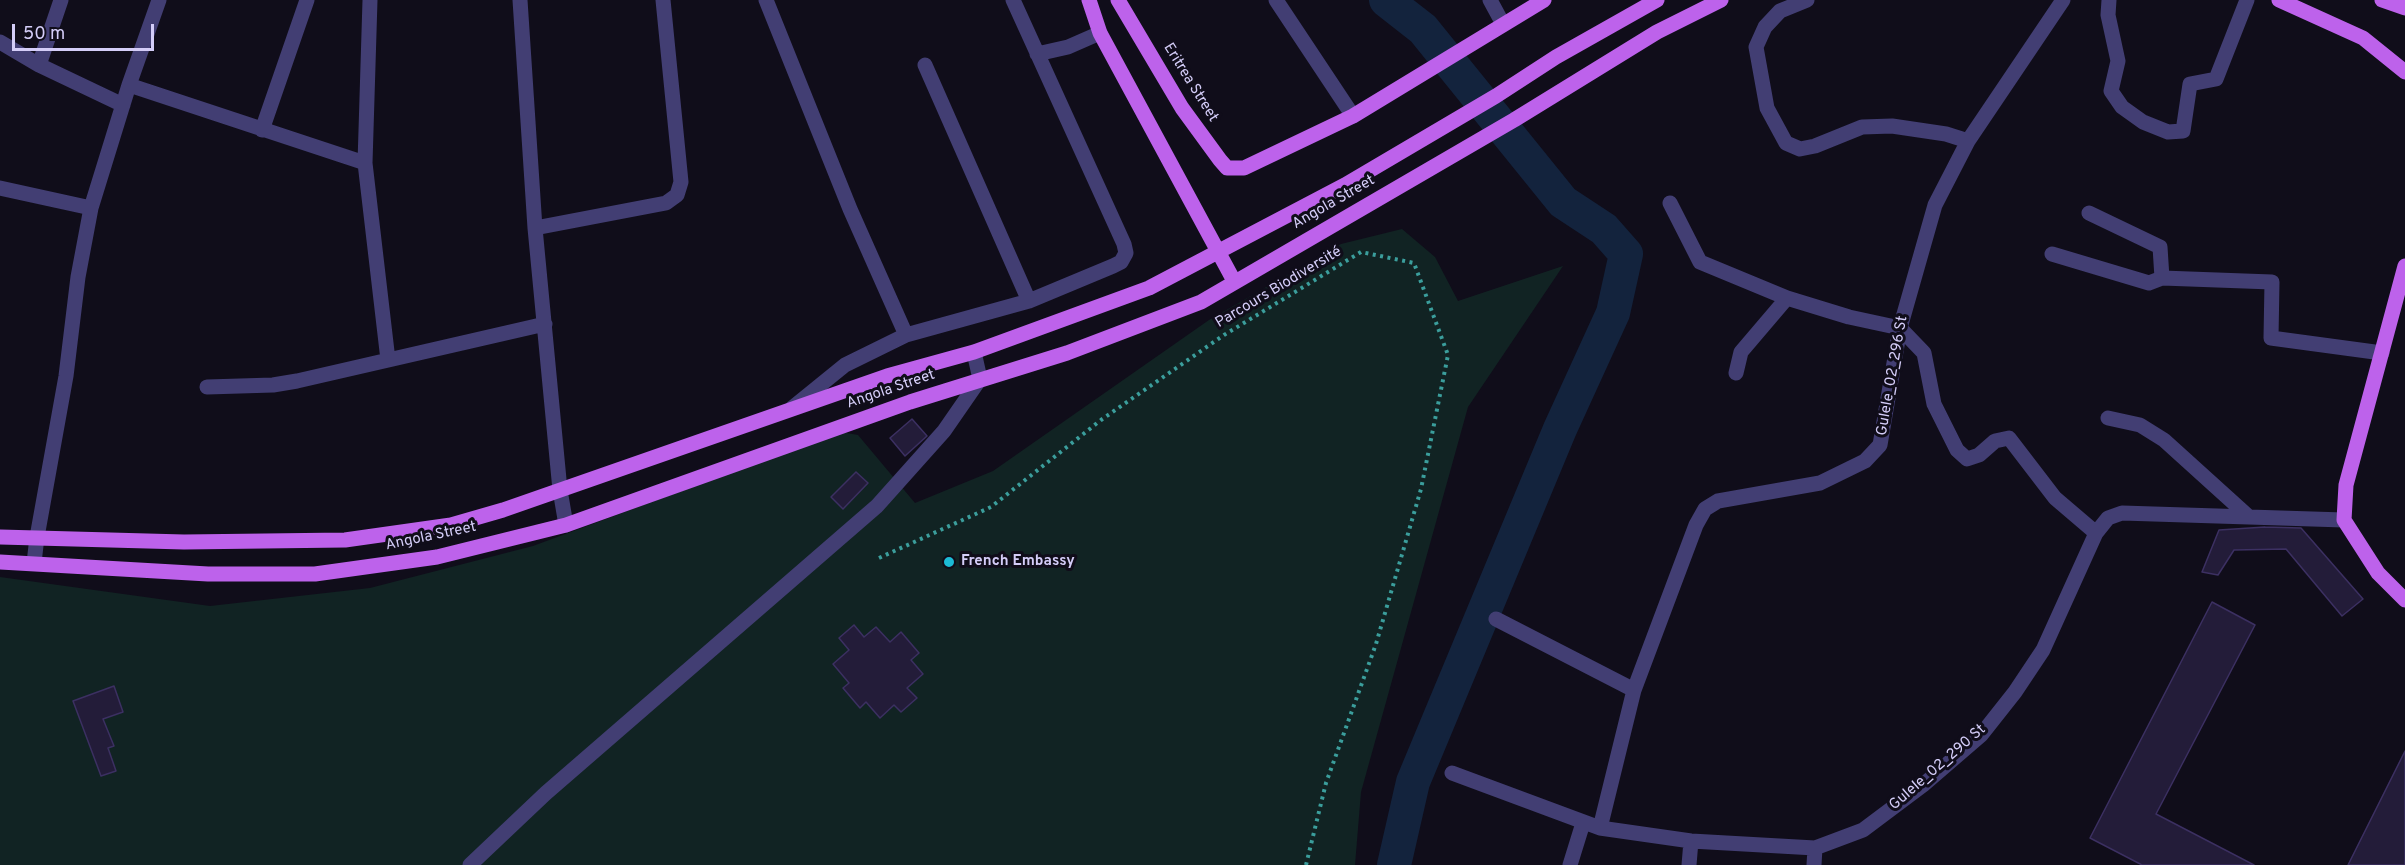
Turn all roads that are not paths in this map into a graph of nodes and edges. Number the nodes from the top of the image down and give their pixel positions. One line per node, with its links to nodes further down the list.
1 (61, 0): 27 (street)
2 (159, 0): 30 (street)
3 (307, 0): 33 (street)
4 (370, 0): 35 (street)
5 (520, 0): 40 (street)
6 (663, 0): 40 (street)
7 (766, 0): 50 (street)
8 (1013, 0): 26 (street)
9 (1089, 0): 24 (main road)
10 (1118, 0): 32 (main road, Eritrea Street)
11 (1276, 0): 32 (street)
12 (1490, 0): 23 (street)
13 (1544, 0): 23 (main road)
14 (1657, 0): 41 (main road)
15 (1721, 0): 45 (main road, Angola Street)
16 (1807, 0): 34 (street)
17 (2063, 0): 34 (street, Gulele_02_296 St)
18 (2109, 0): 19 (street)
19 (2247, 0)
20 (2279, 0): 29 (main road)
21 (2382, 0): 22 (main road)
22 (2405, 8)
23 (1503, 24): 32 (main road)
24 (1100, 33): 26 (street); 41 (main road)
25 (0, 42): 27 (street)
26 (1037, 54): 47 (street)
27 (39, 65): 31 (street)
28 (925, 65): 47 (street)
29 (2405, 72)
30 (129, 85): 31 (street); 33 (street)
31 (123, 105): 38 (street)
32 (1353, 116)
33 (262, 130): 35 (street)
34 (1968, 141): 49 (street, Gulele_02_296 St)
35 (365, 163): 53 (street)
36 (0, 188): 38 (street)
37 (1670, 203): 46 (street)
38 (91, 208): 65 (street)
39 (2089, 213): 44 (street)
40 (535, 228): 48 (street)
41 (1219, 250): 45 (main road); 51 (main road)
42 (2052, 254): 44 (street)
43 (2405, 266): 52 (main road)
44 (2162, 278): 52 (street)
45 (1234, 281): 55 (main road, Angola Street)
46 (1787, 298): 49 (street); 54 (street)
47 (1029, 301): 50 (street)
48 (545, 324): 53 (street); 59 (street)
49 (1900, 328): 63 (street); 70 (street, Gulele_02_296 St)
50 (906, 335): 57 (street)
51 (974, 352): 55 (street); 57 (main road)
52 (2382, 353): 61 (main road)
53 (388, 360): 56 (street)
54 (1736, 373)
55 (980, 379): 62 (main road, Angola Street); 76 (street)
56 (207, 387)
57 (789, 411): 59 (main road)
58 (2108, 418): 60 (street)
59 (560, 490): 62 (street); 65 (main road)
60 (2248, 516): 61 (street, Gulele_02_290 St); 63 (street, Gulele_02_290 St)
61 (2344, 520): 68 (main road)
62 (566, 525): 67 (main road, Angola Street)
63 (2096, 533): 75 (street, Gulele_02_290 St)
64 (0, 537): 65 (main road)
65 (37, 537): 67 (street)
66 (0, 562): 67 (main road, Angola Street)
67 (34, 563)
68 (2405, 600)
69 (1496, 619): 70 (street)
70 (1634, 690): 73 (street, Gulele_02_296 St)
71 (1452, 773): 72 (street, Gulele_02_290 St)
72 (1583, 823): 73 (street, Gulele_02_290 St); 77 (street)
73 (1600, 828): 74 (street, Gulele_02_290 St)
74 (1691, 841): 75 (street, Gulele_02_290 St); 78 (street)
75 (1815, 848): 79 (street)
76 (470, 865)
77 (1570, 865)
78 (1689, 865)
79 (1814, 865)

